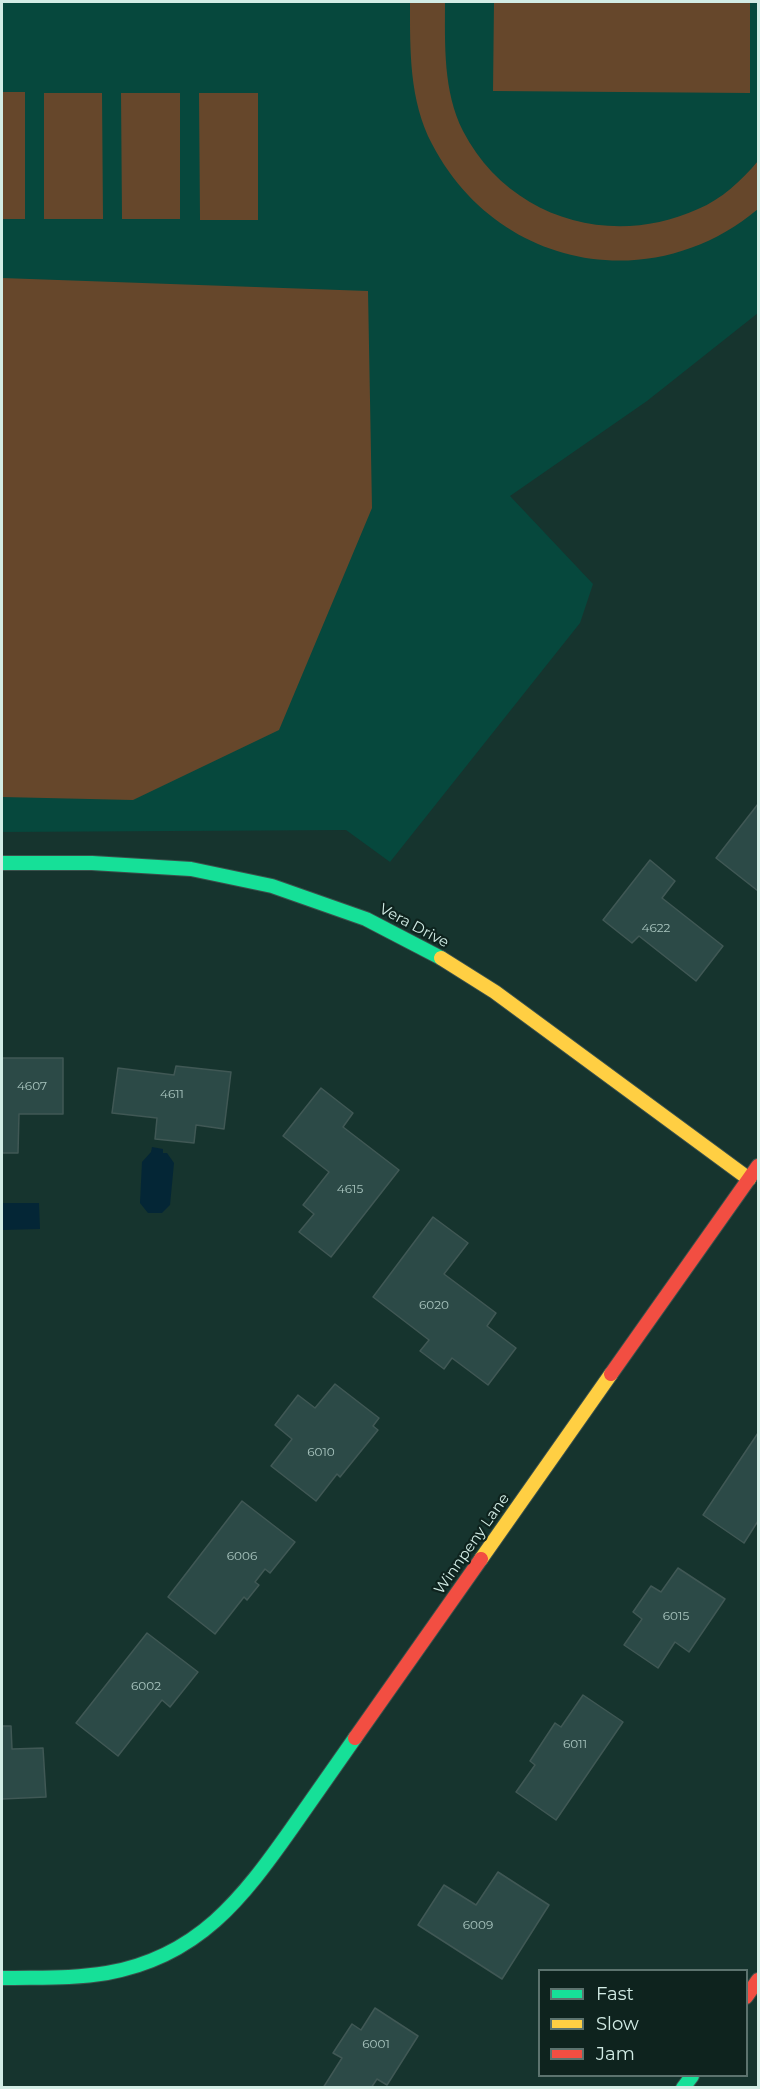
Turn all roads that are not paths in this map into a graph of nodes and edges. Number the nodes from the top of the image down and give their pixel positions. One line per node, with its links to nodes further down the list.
1 (2, 863): 3 (street, Vera Drive)
2 (759, 1166): 3 (street, Winnpeny Lane)
3 (749, 1179): 4 (street, Winnpeny Lane)
4 (2, 1978)
5 (759, 1980): 6 (street)
6 (748, 1996)

